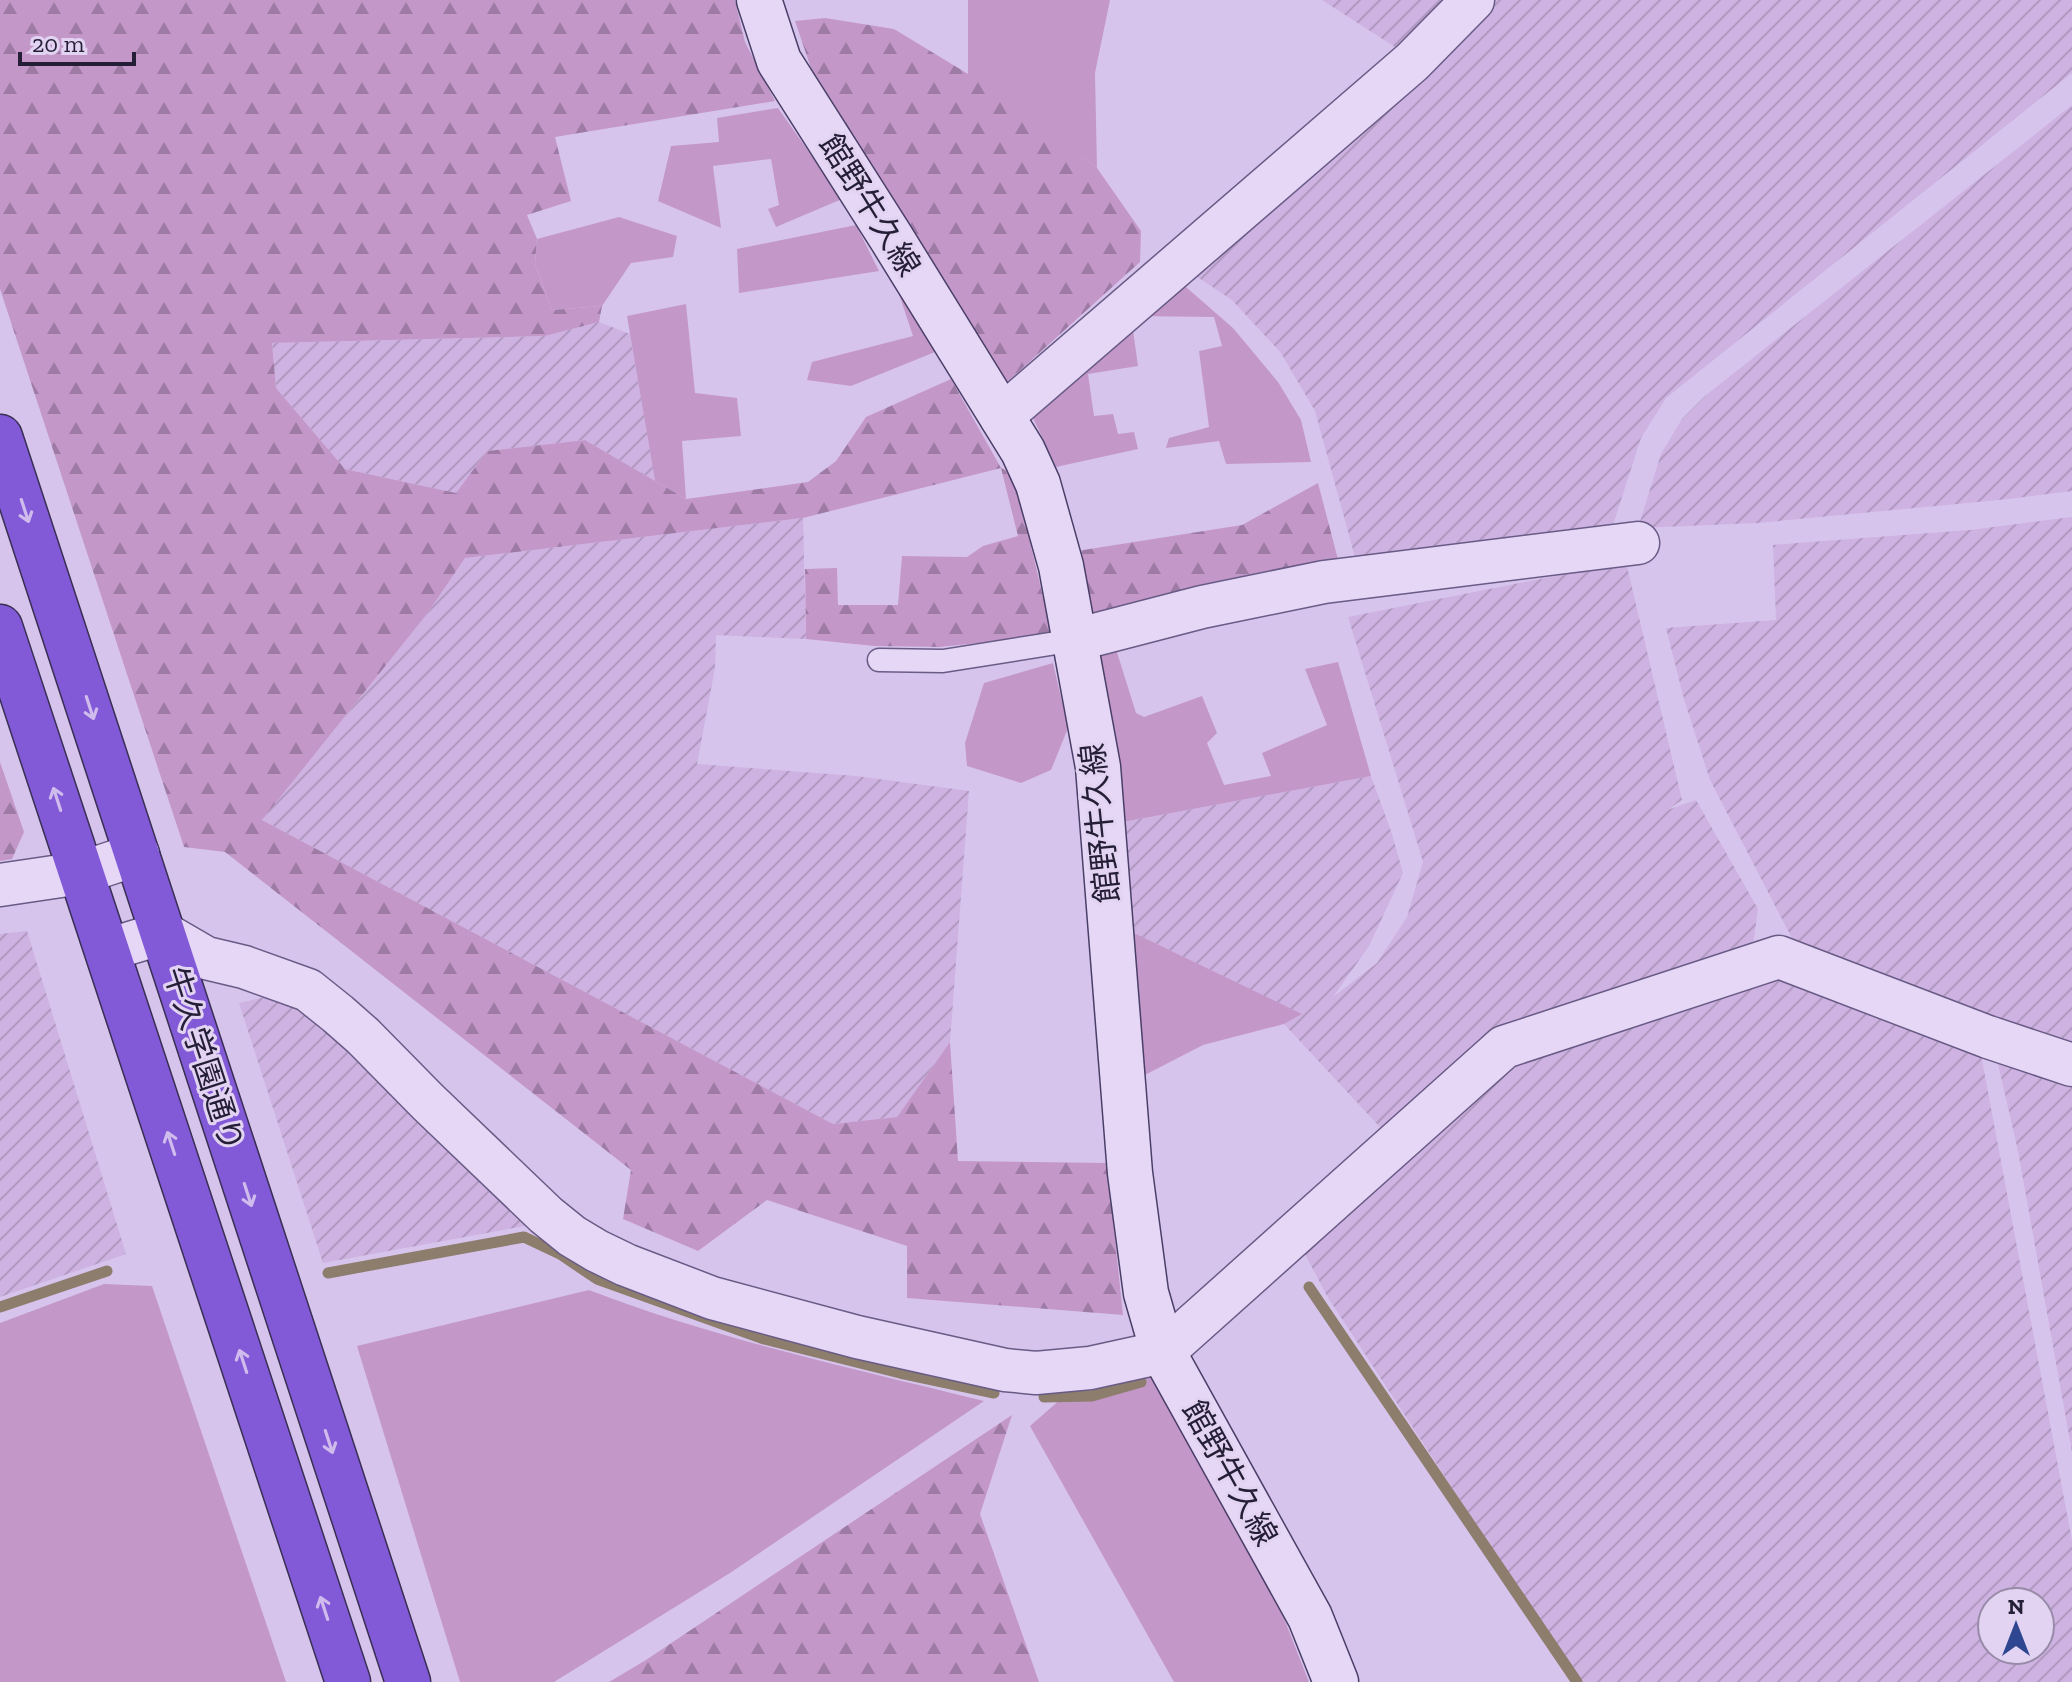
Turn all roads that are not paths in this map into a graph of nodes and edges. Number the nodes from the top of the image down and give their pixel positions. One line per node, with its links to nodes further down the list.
1 (759, 0): 3 (main road, 館野牛久線)
2 (1473, 0): 3 (street)
3 (1001, 417): 7 (main road, 館野牛久線)
4 (0, 437): 9 (highway, 牛久学園通り, one-way to 9)
5 (1638, 543): 7 (street)
6 (0, 627): 10 (highway, 牛久学園通り, one-way to 6)
7 (1075, 640): 8 (lane); 15 (main road, 館野牛久線)
8 (879, 660)
9 (138, 854): 10 (street); 12 (highway, 牛久学園通り)
10 (81, 873): 11 (street); 13 (highway, 牛久学園通り)
11 (0, 885)
12 (163, 933): 13 (street); 15 (street); 17 (highway, 牛久学園通り, one-way to 17)
13 (107, 950): 16 (highway, 牛久学園通り, one-way to 13)
14 (2072, 1065): 15 (street)
15 (1163, 1352): 18 (main road, 館野牛久線)
16 (348, 1682)
17 (408, 1682)
18 (1336, 1682)

